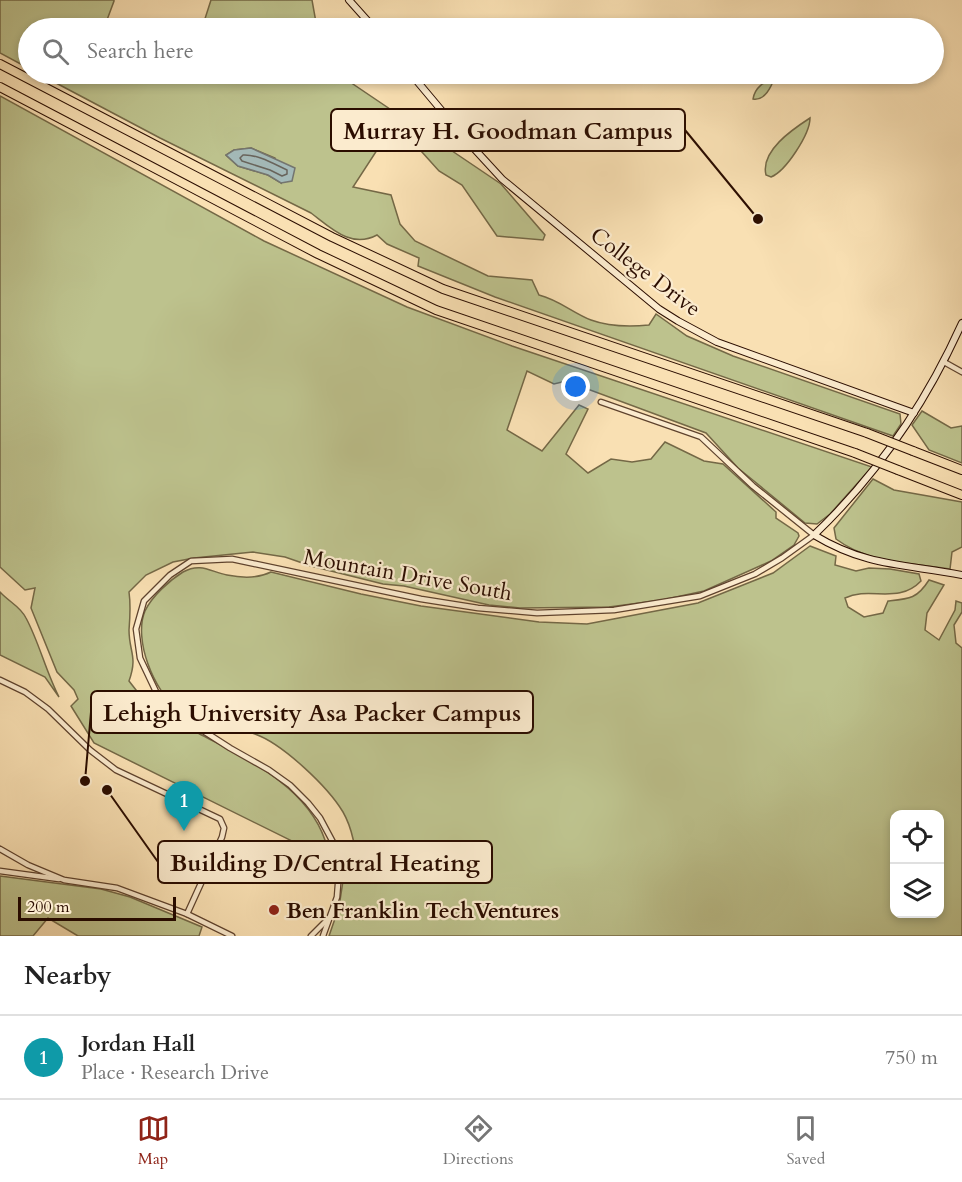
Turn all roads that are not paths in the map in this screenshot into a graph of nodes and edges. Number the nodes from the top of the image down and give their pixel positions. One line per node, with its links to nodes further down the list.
1 (350, 0): 2 (street)
2 (365, 18)
3 (0, 64): 4 (highway, bridge)
4 (18, 73)
5 (38, 84): 13 (highway, bridge)
6 (419, 84): 12 (street, College Drive)
7 (0, 87): 14 (highway, bridge)
8 (962, 323): 9 (street, Mountain Drive South)
9 (944, 362): 10 (street); 12 (street, Mountain Drive South)
10 (962, 372)
11 (601, 402): 15 (street)
12 (914, 413): 15 (street, Mountain Drive South)
13 (962, 470)
14 (962, 495)
15 (814, 535): 16 (street); 23 (street, Mountain Drive South)
16 (962, 575)
17 (0, 680): 22 (street)
18 (2, 850): 19 (street); 21 (street)
19 (0, 857)
20 (0, 872): 21 (street)
21 (64, 880): 22 (street)
22 (187, 914): 24 (street)
23 (329, 918): 25 (street, Mountain Drive South); 26 (street, Mountain Drive South)
24 (232, 936)
25 (311, 936)
26 (323, 936)

